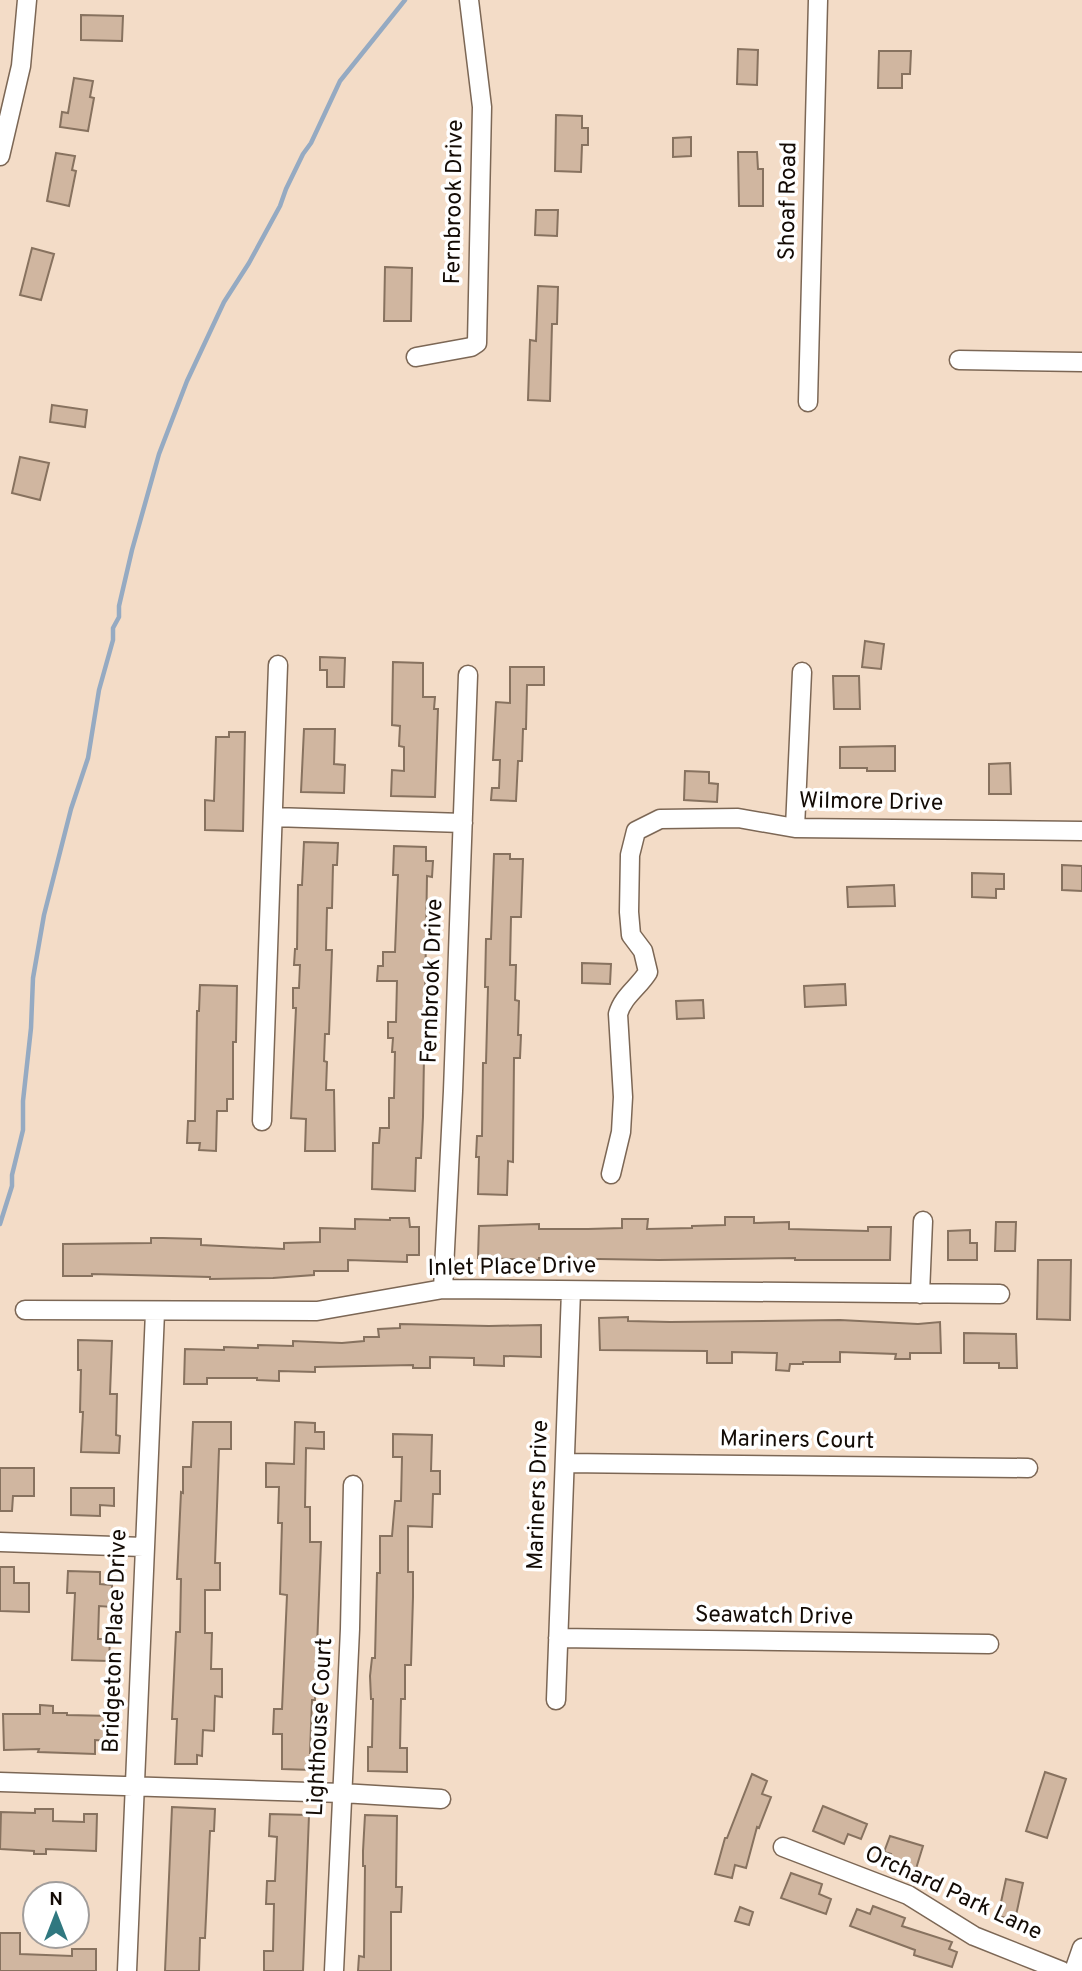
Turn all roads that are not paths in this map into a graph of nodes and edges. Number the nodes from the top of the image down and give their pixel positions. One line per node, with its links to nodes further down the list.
1 (27, 0): 4 (street)
2 (469, 0): 5 (street, Fernbrook Drive)
3 (818, 0): 8 (street, Shoaf Road)
4 (0, 156)
5 (416, 357)
6 (959, 360): 7 (street)
7 (1082, 362)
8 (808, 402)
9 (278, 665): 12 (street)
10 (802, 672): 14 (street)
11 (468, 675): 13 (street, Fernbrook Drive)
12 (273, 817): 13 (street); 16 (street)
13 (463, 823): 19 (street, Fernbrook Drive)
14 (794, 828): 15 (street, Wilmore Drive); 17 (street, Wilmore Drive)
15 (1082, 831)
16 (261, 1121)
17 (611, 1174)
18 (923, 1221): 21 (street)
19 (443, 1289): 20 (street, Inlet Place Drive); 24 (street, Inlet Place Drive)
20 (571, 1291): 21 (street, Inlet Place Drive); 25 (street, Mariners Drive)
21 (920, 1294): 22 (street, Inlet Place Drive)
22 (1000, 1294)
23 (25, 1310): 24 (street, Inlet Place Drive)
24 (155, 1312): 29 (street, Bridgeton Place Drive)
25 (565, 1463): 26 (street, Mariners Court); 30 (street, Mariners Drive)
26 (1028, 1468)
27 (353, 1485): 35 (street, Lighthouse Court)
28 (0, 1542): 29 (street)
29 (144, 1547): 34 (street, Bridgeton Place Drive)
30 (558, 1637): 31 (street, Seawatch Drive); 32 (street, Mariners Drive)
31 (989, 1644)
32 (556, 1700)
33 (0, 1782): 34 (street)
34 (135, 1786): 35 (street); 39 (street, Bridgeton Place Drive)
35 (342, 1793): 36 (street); 40 (street, Lighthouse Court)
36 (441, 1799)
37 (783, 1847): 41 (street, Orchard Park Lane)
38 (1082, 1948): 42 (street)
39 (127, 1971)
40 (334, 1971)
41 (1062, 1971)
42 (1073, 1971)

